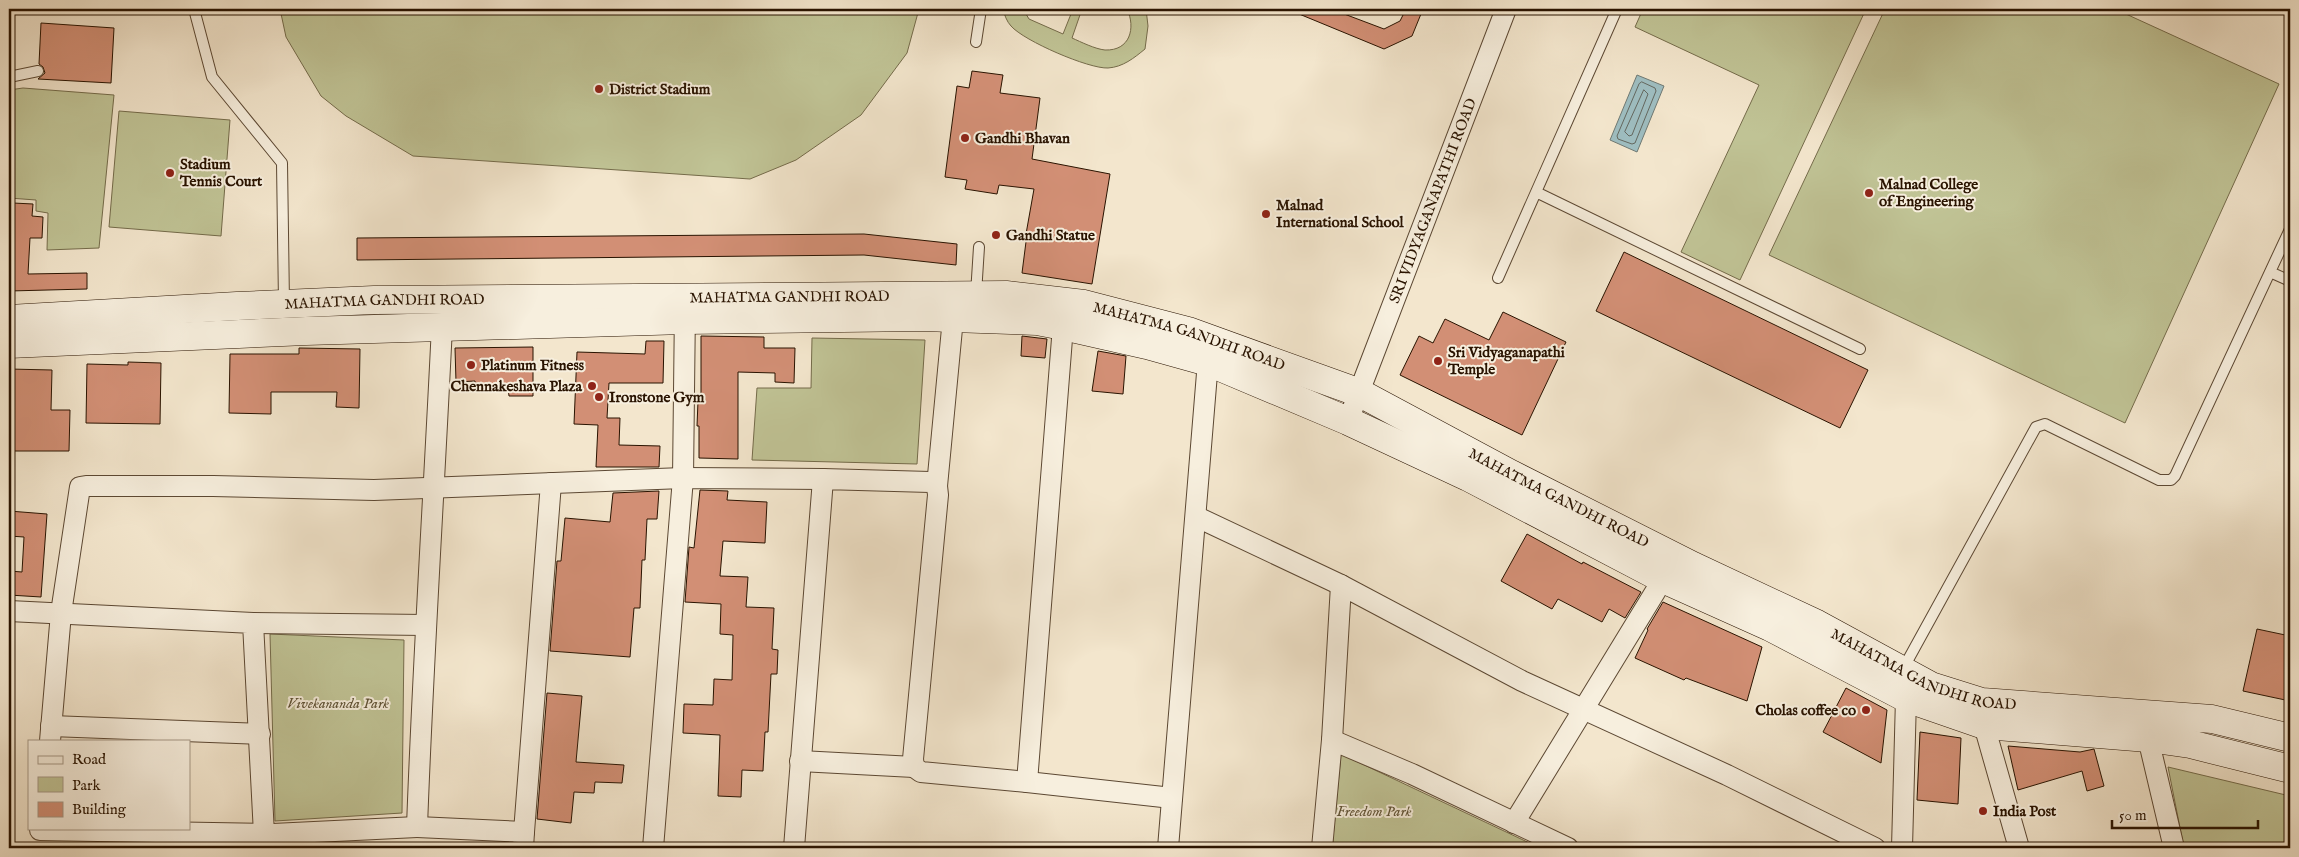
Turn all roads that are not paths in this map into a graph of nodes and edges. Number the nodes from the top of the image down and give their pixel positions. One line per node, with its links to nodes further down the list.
1 (194, 9): 15 (lane)
2 (982, 9): 5 (lane)
3 (1506, 9): 25 (street, SRI VIDYAGANAPATHI ROAD)
4 (1617, 9): 8 (lane)
5 (976, 42)
6 (38, 71): 7 (lane)
7 (9, 76)
8 (1536, 192): 12 (lane); 23 (lane)
9 (2290, 229): 11 (lane)
10 (979, 247): 14 (lane)
11 (2270, 272): 13 (lane); 39 (lane)
12 (1498, 278)
13 (2290, 281)
14 (976, 295): 16 (street, MAHATMA GANDHI ROAD); 24 (street, MAHATMA GANDHI ROAD)
15 (296, 304): 16 (street, MAHATMA GANDHI ROAD); 18 (street, MAHATMA GANDHI ROAD); 21 (street)
16 (685, 308): 17 (street, MAHATMA GANDHI ROAD); 19 (street, MAHATMA GANDHI ROAD); 27 (street)
17 (953, 318): 20 (street, MAHATMA GANDHI ROAD); 30 (street)
18 (9, 319)
19 (442, 326): 21 (street, MAHATMA GANDHI ROAD); 31 (street)
20 (1063, 326): 24 (street, MAHATMA GANDHI ROAD); 51 (street)
21 (306, 331): 22 (street, MAHATMA GANDHI ROAD)
22 (9, 344)
23 (1860, 349)
24 (1209, 350): 25 (street, MAHATMA GANDHI ROAD); 26 (street, MAHATMA GANDHI ROAD); 32 (street)
25 (1360, 393): 26 (street, SRI VIDYAGANAPATHI ROAD); 39 (street, MAHATMA GANDHI ROAD)
26 (1348, 421): 33 (street, MAHATMA GANDHI ROAD)
27 (683, 478): 28 (street); 29 (street); 58 (street)
28 (823, 479): 30 (street); 48 (street)
29 (551, 483): 31 (street); 57 (street)
30 (937, 486): 49 (street)
31 (435, 488): 36 (street); 38 (street)
32 (1197, 518): 34 (street); 52 (street)
33 (1663, 579): 39 (street, MAHATMA GANDHI ROAD); 41 (street)
34 (1340, 585): 41 (street); 47 (street)
35 (9, 611): 36 (street)
36 (61, 613): 37 (street); 43 (street)
37 (254, 623): 38 (street); 44 (street)
38 (426, 625): 54 (street)
39 (1886, 670): 40 (street, MAHATMA GANDHI ROAD); 42 (street, MAHATMA GANDHI ROAD)
40 (1906, 698): 42 (street, MAHATMA GANDHI ROAD); 64 (street)
41 (1583, 709): 53 (street); 63 (street)
42 (1983, 714): 45 (street, MAHATMA GANDHI ROAD); 46 (street, MAHATMA GANDHI ROAD); 65 (street)
43 (50, 733): 44 (street)
44 (260, 734): 55 (street)
45 (2148, 738): 50 (street, MAHATMA GANDHI ROAD); 66 (street)
46 (2290, 738)
47 (1332, 740): 53 (street); 61 (street)
48 (800, 762): 49 (street); 59 (street)
49 (914, 767): 51 (street)
50 (2290, 769)
51 (1027, 782): 52 (street)
52 (1172, 798): 60 (street)
53 (1514, 823): 62 (street)
54 (416, 827): 55 (street); 57 (street)
55 (264, 834): 56 (street)
56 (40, 835)
57 (523, 840)
58 (653, 848)
59 (794, 848)
60 (1168, 848)
61 (1322, 848)
62 (1568, 848)
63 (1875, 848)
64 (1902, 848)
65 (2019, 848)
66 (2174, 848)

